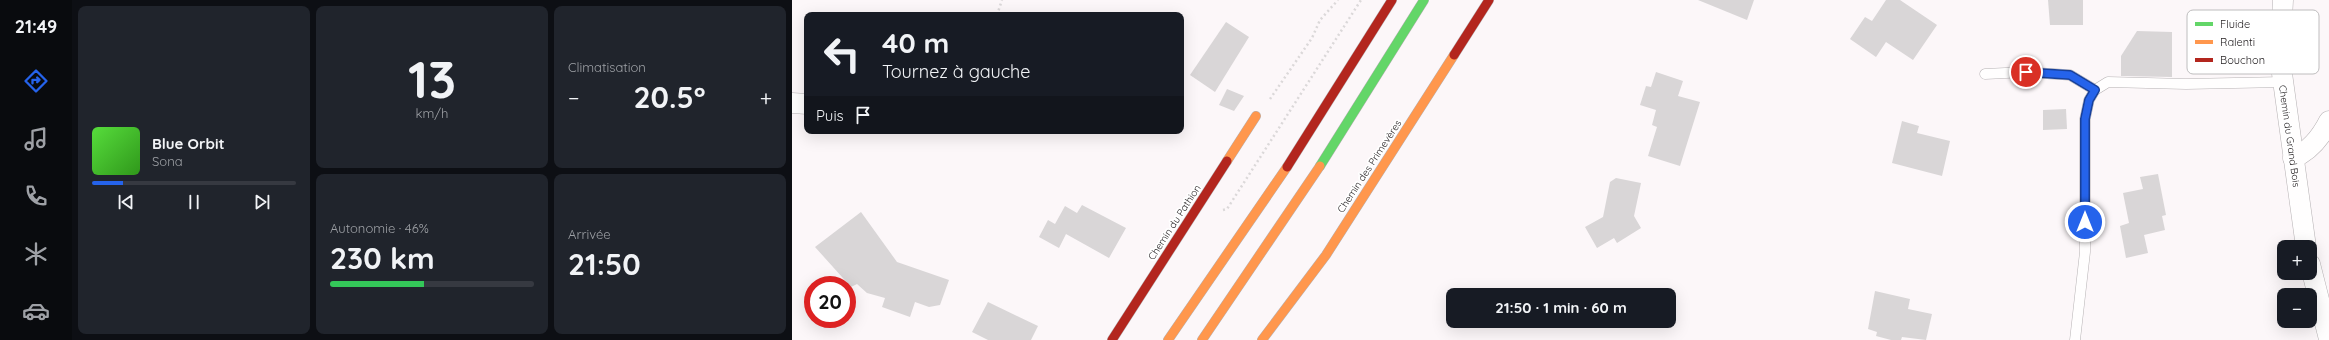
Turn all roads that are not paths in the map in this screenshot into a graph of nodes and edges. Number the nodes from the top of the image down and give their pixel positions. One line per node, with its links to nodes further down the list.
1 (1392, 0): 19 (main road)
2 (1424, 0): 20 (main road)
3 (1489, 0): 21 (main road, Chemin des Primevères)
4 (2283, 0): 5 (street, Chemin du Grand Bois)
5 (2282, 10)
6 (1985, 74): 9 (lane)
7 (2282, 74): 8 (street, Chemin du Grand Bois)
8 (2283, 82): 9 (lane); 14 (street, Chemin du Grand Bois)
9 (2095, 90): 22 (lane)
10 (792, 103): 11 (street)
11 (804, 104)
12 (1256, 116): 18 (main road, Chemin du Pathion)
13 (2329, 121): 14 (street)
14 (2293, 158): 15 (street, Chemin du Grand Bois)
15 (2305, 240)
16 (2314, 280): 17 (street)
17 (2329, 339)
18 (1112, 340)
19 (1168, 340)
20 (1202, 340)
21 (1262, 340)
22 (2075, 340)

